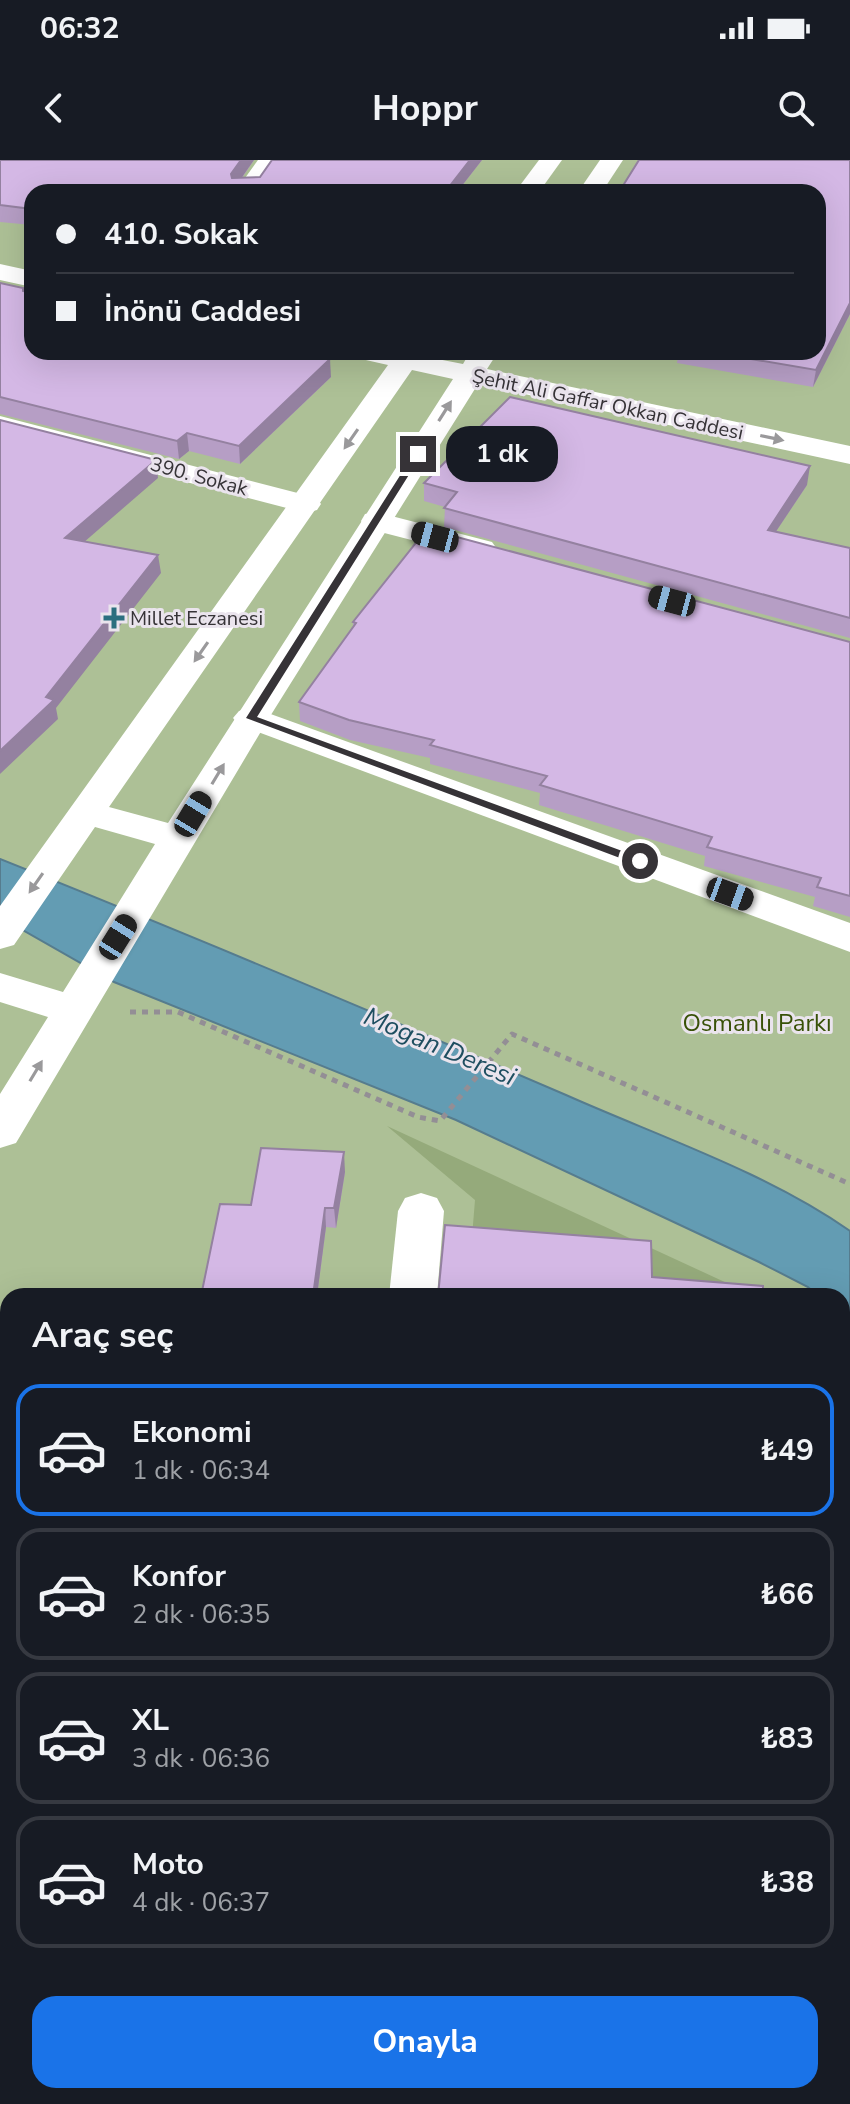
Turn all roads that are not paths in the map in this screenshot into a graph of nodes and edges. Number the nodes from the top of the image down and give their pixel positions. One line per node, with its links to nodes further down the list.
1 (270, 160): 4 (main road)
2 (551, 160): 5 (main road)
3 (612, 160): 6 (main road)
4 (253, 184)
5 (533, 184)
6 (596, 184)
7 (0, 249): 8 (main road)
8 (24, 254)
9 (0, 272): 10 (main road)
10 (24, 277)
11 (405, 360): 16 (main road, one-way to 16)
12 (447, 360): 13 (main road, Şehit Ali Gaffar Okkan Caddesi)
13 (476, 363): 15 (main road, Şehit Ali Gaffar Okkan Caddesi, one-way to 15); 17 (main road, one-way to 13)
14 (0, 425): 16 (main road, 390. Sokak)
15 (850, 455)
16 (306, 504): 20 (main road, one-way to 20)
17 (376, 521): 18 (main road); 19 (main road)
18 (513, 558)
19 (251, 718): 21 (main road, one-way to 19); 23 (main road)
20 (79, 822): 21 (main road); 22 (main road, one-way to 22)
21 (171, 851): 25 (main road)
22 (0, 935)
23 (850, 938)
24 (0, 987): 25 (main road)
25 (73, 1010): 26 (main road, one-way to 25)
26 (0, 1131)
27 (421, 1211): 28 (main road)
28 (414, 1288)

